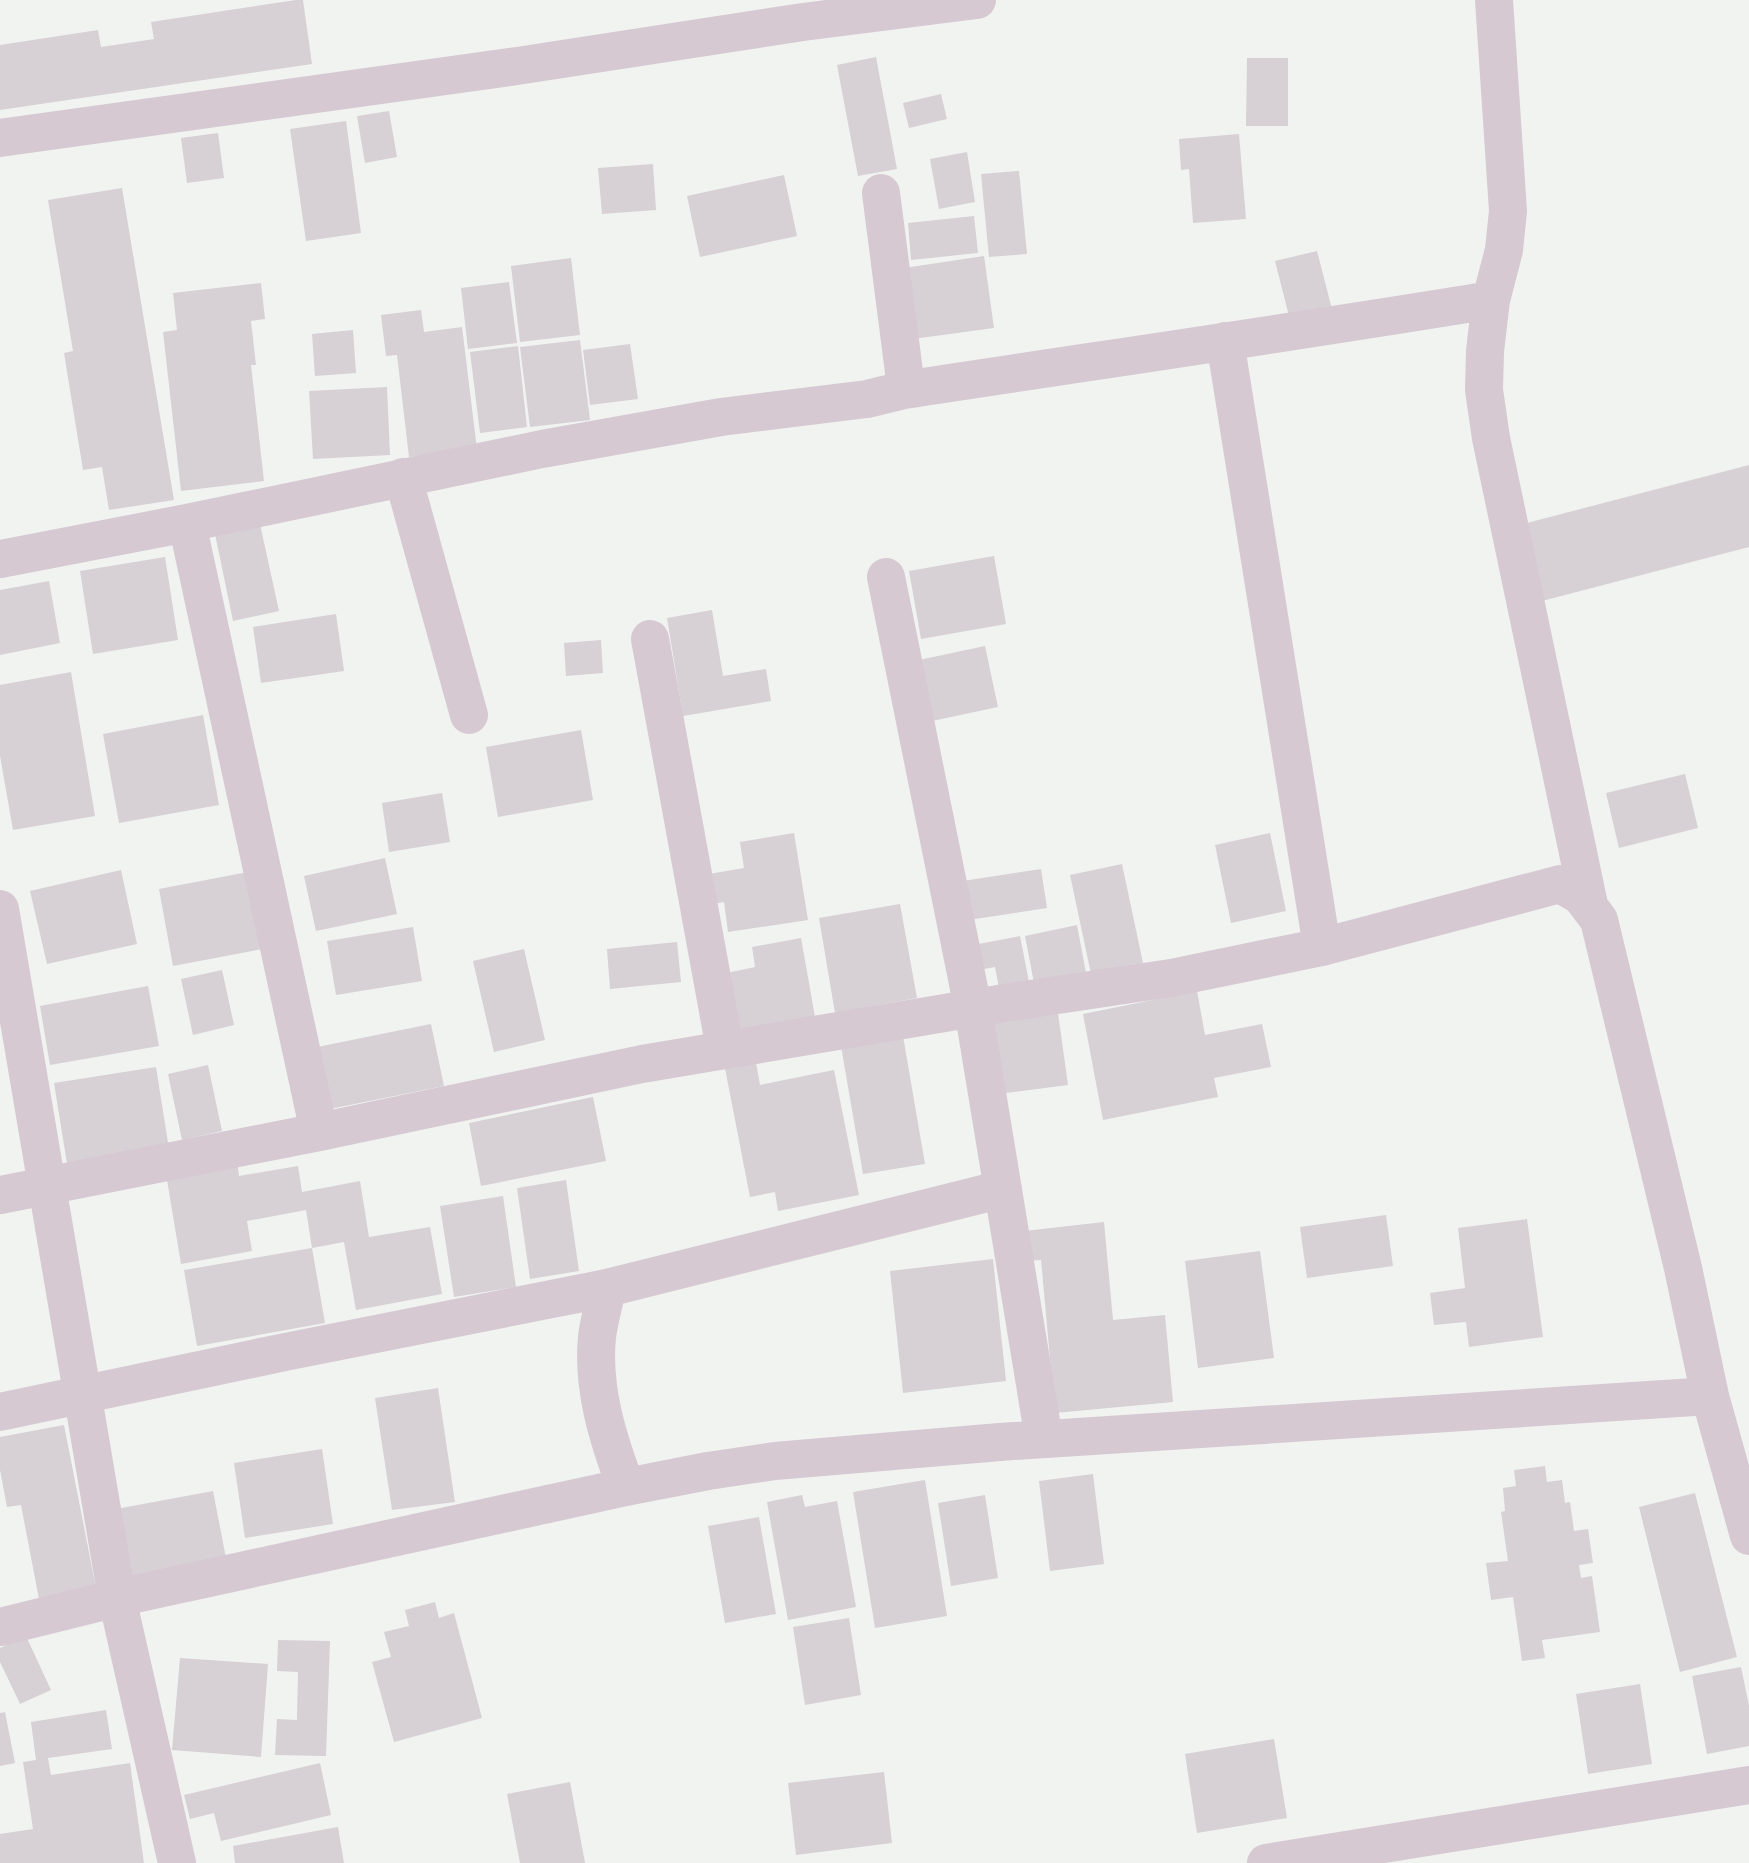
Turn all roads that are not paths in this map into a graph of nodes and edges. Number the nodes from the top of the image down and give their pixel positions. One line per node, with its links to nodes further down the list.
1 (977, 0): 3 (street)
2 (1494, 0): 5 (street)
3 (0, 138)
4 (881, 193): 7 (street)
5 (1491, 300): 6 (street); 14 (street)
6 (1225, 341): 7 (street); 16 (street)
7 (904, 390): 8 (street)
8 (403, 477): 9 (street); 13 (street)
9 (187, 523): 10 (street); 20 (street)
10 (0, 559)
11 (886, 576): 17 (street)
12 (650, 639): 19 (street)
13 (469, 715)
14 (1589, 905): 16 (street); 26 (street)
15 (0, 909): 18 (street)
16 (1322, 947): 17 (street)
17 (973, 1008): 19 (street); 22 (street)
18 (10, 1031): 21 (street)
19 (725, 1049): 20 (street)
20 (319, 1132): 21 (street)
21 (48, 1184): 23 (street); 25 (street)
22 (1003, 1189): 24 (street); 28 (street)
23 (0, 1195)
24 (607, 1288): 25 (street); 29 (street)
25 (82, 1395): 27 (street); 31 (street)
26 (1710, 1396): 28 (street); 30 (street)
27 (0, 1412)
28 (1044, 1439): 29 (street)
29 (626, 1488): 31 (street)
30 (1749, 1536)
31 (117, 1598): 32 (street); 35 (street)
32 (0, 1627)
33 (1749, 1785): 34 (street)
34 (1319, 1858): 36 (street)
35 (177, 1863)
36 (1266, 1863)

